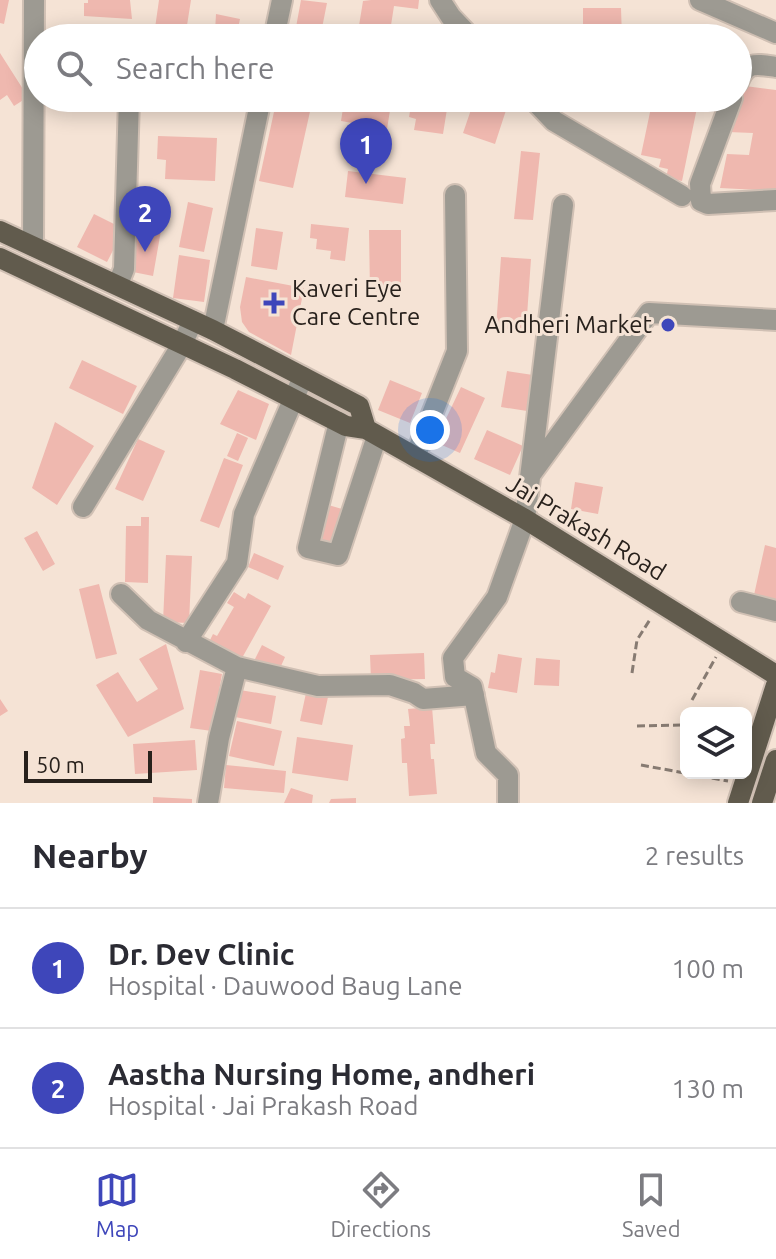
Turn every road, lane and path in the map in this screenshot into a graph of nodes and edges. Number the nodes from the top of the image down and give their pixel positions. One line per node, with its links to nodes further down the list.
1 (34, 0): 5 (street)
2 (282, 0): 6 (street)
3 (440, 0): 7 (street)
4 (700, 0): 8 (street)
5 (34, 24)
6 (277, 24)
7 (458, 24)
8 (776, 33)
9 (752, 67): 10 (street)
10 (776, 67)
11 (34, 112): 21 (street)
12 (129, 112): 23 (street)
13 (258, 112): 26 (street)
14 (545, 112): 17 (street)
15 (727, 112): 18 (street)
16 (455, 195): 32 (street)
17 (682, 196)
18 (776, 200)
19 (563, 205): 33 (street)
20 (0, 231): 21 (main road, Jai Prakash Road)
21 (33, 246): 23 (main road, Jai Prakash Road)
22 (0, 258): 27 (main road, Jai Prakash Road)
23 (118, 284): 25 (main road, Jai Prakash Road)
24 (776, 320): 33 (street)
25 (193, 321): 26 (main road, Jai Prakash Road); 27 (street)
26 (213, 330): 28 (main road, Jai Prakash Road)
27 (182, 343): 29 (main road, Jai Prakash Road); 34 (street)
28 (303, 377): 29 (street); 31 (main road, Jai Prakash Road)
29 (295, 399): 30 (main road, Jai Prakash Road); 40 (street)
30 (339, 422): 31 (main road, Jai Prakash Road); 31 (street)
31 (372, 433): 32 (main road, Jai Prakash Road)
32 (415, 457): 35 (main road, Jai Prakash Road)
33 (529, 478): 35 (street)
34 (83, 507)
35 (525, 519): 41 (main road, Jai Prakash Road); 46 (street)
36 (121, 594): 40 (street)
37 (741, 602): 38 (street)
38 (776, 611)
39 (652, 616): 43 (path)
40 (186, 642): 42 (street)
41 (724, 643): 44 (main road, Jai Prakash Road); 47 (path)
42 (237, 667): 46 (street); 53 (street)
43 (632, 673)
44 (776, 675)
45 (776, 685): 52 (main road)
46 (474, 695): 54 (street)
47 (692, 700)
48 (680, 725): 49 (path)
49 (637, 726)
50 (776, 760): 55 (main road)
51 (641, 765): 52 (path)
52 (741, 793)
53 (208, 803)
54 (508, 803)
55 (762, 803)

